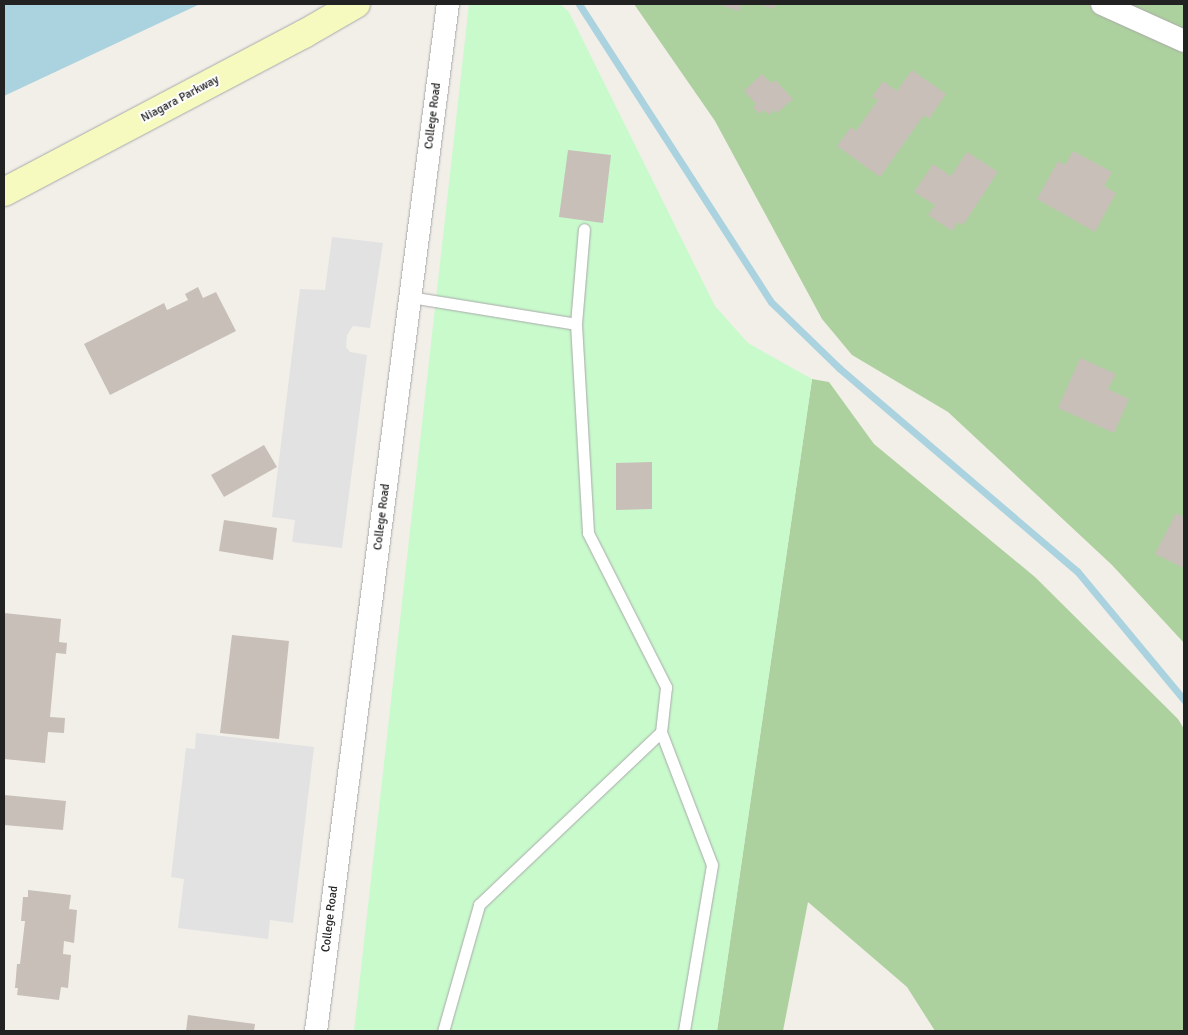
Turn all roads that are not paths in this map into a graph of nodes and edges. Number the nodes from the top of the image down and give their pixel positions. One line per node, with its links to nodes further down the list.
1 (356, 4): 5 (main road, Niagara Parkway)
2 (448, 4): 7 (street, College Road)
3 (1102, 4): 4 (street)
4 (1184, 41)
5 (4, 192)
6 (584, 229): 8 (lane)
7 (410, 297): 8 (lane); 10 (street, College Road)
8 (576, 324): 9 (lane)
9 (661, 732): 11 (lane); 12 (lane)
10 (316, 1031)
11 (444, 1031)
12 (684, 1031)

